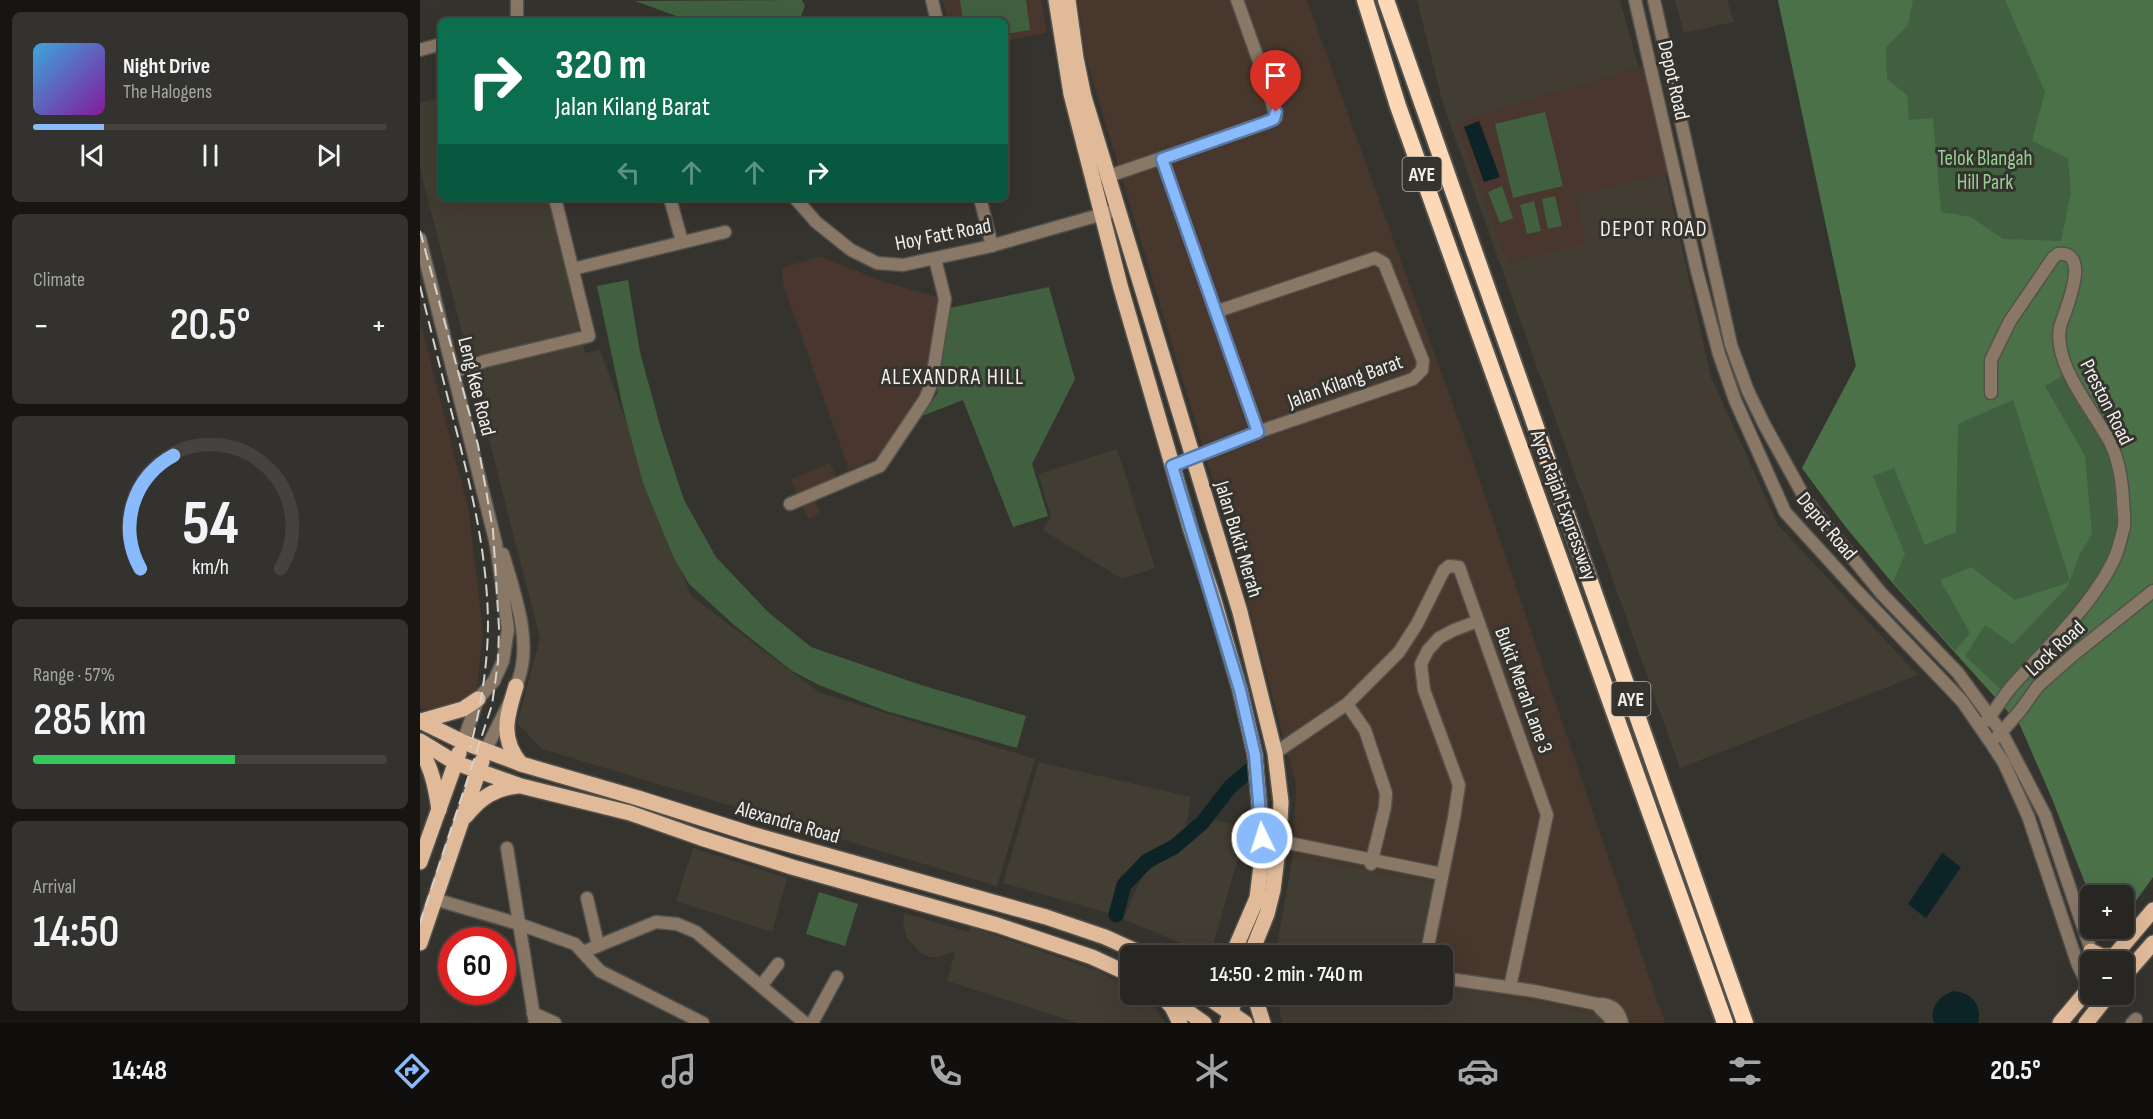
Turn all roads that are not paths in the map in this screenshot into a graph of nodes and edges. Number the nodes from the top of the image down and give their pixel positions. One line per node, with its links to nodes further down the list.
1 (517, 0): 10 (street)
2 (932, 0): 11 (street)
3 (1056, 0): 21 (main road, Jalan Bukit Merah)
4 (1068, 0): 15 (main road, Jalan Bukit Merah)
5 (1237, 0): 14 (street)
6 (1365, 0): 112 (highway, Ayer Rajah Expressway / AYE)
7 (1386, 0): 113 (highway, Ayer Rajah Expressway / AYE)
8 (1635, 0): 47 (street, Depot Road)
9 (1654, 0): 45 (street, Depot Road)
10 (517, 18)
11 (936, 18)
12 (438, 45): 13 (street)
13 (420, 50)
14 (1162, 159): 15 (street); 28 (street)
15 (1107, 177): 20 (main road, Jalan Bukit Merah)
16 (556, 201): 27 (street)
17 (671, 201): 24 (street)
18 (798, 201): 26 (street, Hoy Fatt Road)
19 (981, 201): 25 (street)
20 (1117, 210): 21 (street, Hoy Fatt Road); 29 (main road, Jalan Bukit Merah)
21 (1102, 215): 25 (street, Hoy Fatt Road); 31 (main road, Jalan Bukit Merah)
22 (725, 232): 24 (street)
23 (420, 238): 30 (street, Leng Kee Road)
24 (682, 242): 27 (street)
25 (992, 246): 26 (street, Hoy Fatt Road)
26 (935, 259): 36 (street)
27 (573, 269): 30 (street)
28 (1215, 312): 33 (street); 33 (street, Jalan Kilang Barat)
29 (1162, 356): 31 (main road); 34 (main road, Jalan Bukit Merah)
30 (453, 372): 37 (street, Leng Kee Road)
31 (1149, 385): 35 (main road, Jalan Bukit Merah)
32 (1991, 393): 45 (street, Preston Road)
33 (1258, 432): 34 (street, Jalan Kilang Barat)
34 (1192, 459): 35 (street, Jalan Kilang Barat); 40 (main road, Jalan Bukit Merah)
35 (1172, 466): 41 (main road, Jalan Bukit Merah)
36 (790, 504)
37 (496, 544): 42 (street, Leng Kee Road); 43 (street, Leng Kee Road)
38 (2153, 591): 48 (street, Lock Road)
39 (1478, 621): 44 (street); 67 (street, Bukit Merah Lane 3); 91 (street, Bukit Merah Lane 3)
40 (1252, 659): 41 (main road); 54 (main road, Jalan Bukit Merah)
41 (1233, 664): 77 (main road, Jalan Bukit Merah)
42 (516, 686): 53 (street, Leng Kee Road); 56 (main road)
43 (478, 699): 46 (main road); 50 (street, Leng Kee Road)
44 (1347, 704): 54 (street); 66 (street)
45 (1990, 716): 47 (street, Preston Road); 48 (street, Depot Road)
46 (420, 721): 50 (main road, Alexandra Road)
47 (1980, 727): 51 (street, Depot Road)
48 (2002, 733): 51 (street, Lock Road); 80 (street, Depot Road)
49 (420, 741): 55 (main road, Alexandra Road)
50 (463, 742): 53 (main road, Alexandra Road); 55 (main road)
51 (1991, 743): 87 (street, Depot Road)
52 (420, 749): 60 (main road)
53 (486, 750): 56 (main road, Alexandra Road); 57 (main road)
54 (1275, 753): 63 (main road, Jalan Bukit Merah)
55 (456, 762): 57 (main road, Alexandra Road); 60 (main road)
56 (521, 764): 59 (main road, Alexandra Road)
57 (478, 771): 58 (main road, Alexandra Road); 62 (main road)
58 (521, 786): 61 (main road, Alexandra Road); 62 (main road)
59 (634, 796): 61 (main road); 72 (main road, Alexandra Road)
60 (439, 813): 65 (main road)
61 (630, 813): 84 (main road, Alexandra Road)
62 (461, 822): 69 (main road)
63 (1279, 846): 66 (street); 78 (main road, Jalan Bukit Merah)
64 (507, 848): 71 (street)
65 (420, 862)
66 (1371, 862): 67 (street)
67 (1441, 876): 79 (street, Bukit Merah Lane 3)
68 (587, 898): 75 (street)
69 (434, 899): 71 (street); 73 (main road)
70 (2153, 910): 81 (main road)
71 (519, 924): 82 (street); 100 (street)
72 (1110, 940): 76 (main road, Alexandra Road); 84 (main road)
73 (420, 943)
74 (2153, 943): 85 (main road)
75 (598, 945): 82 (street); 90 (street)
76 (1122, 945)
77 (1236, 945)
78 (1254, 945)
79 (1428, 945)
80 (2091, 951)
81 (2118, 951)
82 (583, 952): 103 (street)
83 (778, 964): 90 (street)
84 (1110, 964): 86 (main road, Alexandra Road)
85 (2134, 965)
86 (1120, 969)
87 (2080, 969)
88 (837, 977): 105 (street)
89 (1453, 979): 91 (street)
90 (761, 986): 104 (street)
91 (1509, 987): 93 (street)
92 (2080, 999): 114 (main road)
93 (1597, 1004): 110 (street); 111 (street)
94 (1170, 1005): 106 (main road)
95 (1178, 1005): 107 (main road)
96 (1209, 1005): 107 (main road)
97 (1217, 1005): 101 (main road)
98 (1257, 1005): 109 (main road)
99 (2099, 1005): 115 (main road)
100 (534, 1018): 102 (street)
101 (1228, 1018): 108 (main road)
102 (555, 1023)
103 (703, 1023)
104 (805, 1023)
105 (812, 1023)
106 (1180, 1023)
107 (1204, 1023)
108 (1245, 1023)
109 (1263, 1023)
110 (1612, 1023)
111 (1622, 1023)
112 (1725, 1023)
113 (1746, 1023)
114 (2060, 1023)
115 (2086, 1023)

